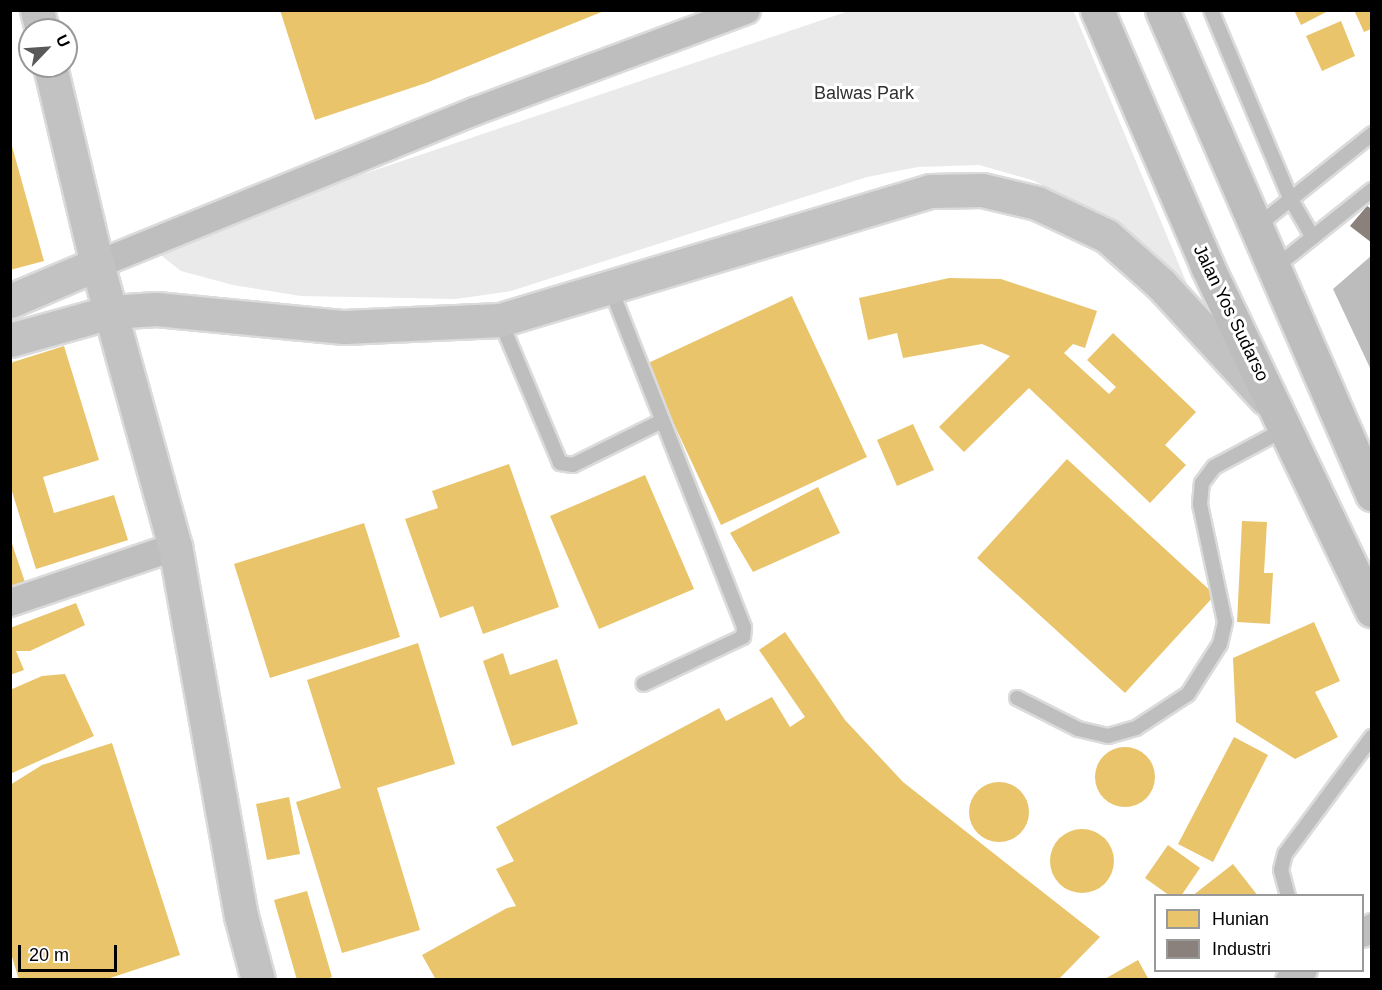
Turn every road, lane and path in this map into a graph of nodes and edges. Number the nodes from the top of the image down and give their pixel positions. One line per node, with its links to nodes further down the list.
1 (746, 10): 11 (street)
2 (1097, 10): 18 (highway, Jalan Yos Sudarso)
3 (1162, 10): 9 (highway)
4 (1211, 10): 8 (lane)
5 (53, 78): 11 (street)
6 (1371, 135): 8 (lane)
7 (1371, 190): 10 (lane)
8 (1290, 198): 9 (lane); 10 (lane)
9 (1254, 228): 12 (highway)
10 (1311, 236): 12 (lane)
11 (97, 264): 14 (street); 15 (street)
12 (1273, 269): 20 (highway)
13 (610, 286): 16 (street); 18 (street); 19 (lane)
14 (10, 302)
15 (111, 312): 16 (street); 17 (street); 21 (street)
16 (500, 320): 19 (lane)
17 (10, 340)
18 (1283, 421): 23 (highway, Jalan Yos Sudarso); 25 (lane)
19 (663, 422): 24 (lane)
20 (1371, 494)
21 (175, 546): 22 (street); 28 (street)
22 (10, 602)
23 (1371, 611)
24 (644, 684)
25 (1017, 698)
26 (1371, 737): 27 (lane)
27 (1287, 894)
28 (258, 980)

